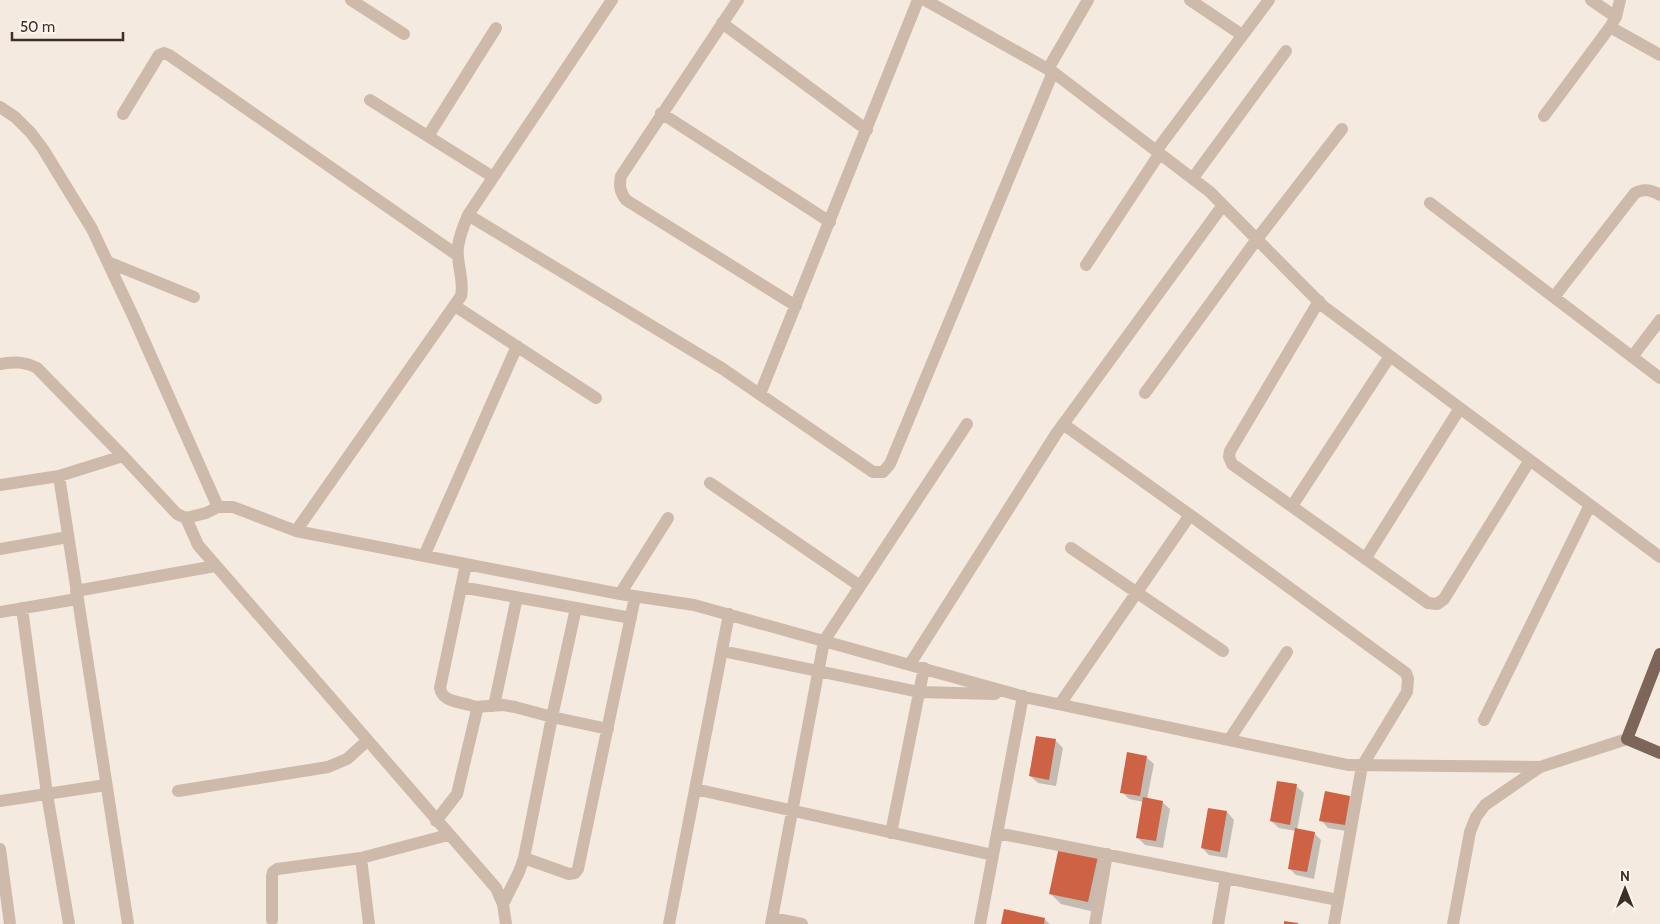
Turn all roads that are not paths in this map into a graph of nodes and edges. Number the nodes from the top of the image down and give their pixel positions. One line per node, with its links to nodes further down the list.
1 (351, 0): 14 (street)
2 (612, 0): 28 (street)
3 (738, 0): 12 (street)
4 (918, 0): 25 (street)
5 (924, 0): 18 (street)
6 (1088, 0): 18 (street)
7 (1190, 0): 15 (street)
8 (1269, 0): 15 (street)
9 (1591, 0): 11 (street)
10 (1620, 0): 11 (street)
11 (1613, 22): 17 (street); 23 (street)
12 (722, 23): 22 (street); 25 (street)
13 (496, 28): 26 (street)
14 (404, 34)
15 (1242, 35): 27 (street)
16 (1286, 51): 29 (street)
17 (1660, 55)
18 (1050, 70): 27 (street); 51 (street)
19 (370, 100): 26 (street)
20 (0, 107): 37 (street)
21 (123, 114): 36 (street)
22 (661, 114): 34 (street); 43 (street)
23 (1544, 116)
24 (1342, 129): 35 (street)
25 (866, 130): 34 (street)
26 (428, 136): 28 (street)
27 (1158, 152): 29 (street); 38 (street)
28 (493, 178): 33 (street)
29 (1193, 178): 32 (street)
30 (1660, 195): 40 (street)
31 (1430, 203): 40 (street)
32 (1223, 205): 35 (street); 55 (street)
33 (468, 215): 36 (street); 51 (street)
34 (830, 222): 43 (street)
35 (1257, 239): 41 (street); 50 (street)
36 (457, 254): 42 (street)
37 (108, 262): 39 (street); 63 (street)
38 (1086, 265)
39 (194, 297)
40 (1554, 297): 47 (street)
41 (1319, 302): 46 (street); 62 (street)
42 (455, 306): 45 (street); 67 (street)
43 (796, 306): 51 (street)
44 (1660, 320): 47 (street)
45 (517, 346): 52 (street); 71 (street)
46 (1390, 356): 53 (street); 62 (street)
47 (1632, 357): 49 (street)
48 (0, 364): 56 (street)
49 (1660, 378)
50 (1145, 393)
51 (760, 394)
52 (596, 398)
53 (1460, 408): 57 (street); 73 (street)
54 (967, 424): 76 (street)
55 (1063, 424): 64 (street); 93 (street)
56 (123, 456): 58 (street); 65 (street)
57 (1530, 460): 61 (street); 73 (street)
58 (59, 476): 60 (street); 68 (street)
59 (710, 482): 76 (street)
60 (0, 485)
61 (1590, 505): 72 (street); 102 (street)
62 (1292, 506): 73 (street)
63 (218, 507): 65 (street); 67 (street)
64 (1190, 515): 78 (street); 108 (street)
65 (186, 518): 75 (street)
66 (668, 518): 79 (street)
67 (296, 531): 71 (street)
68 (68, 537): 70 (street); 80 (street)
69 (1071, 548): 78 (street)
70 (0, 549)
71 (424, 556): 74 (street)
72 (1660, 557)
73 (1365, 559)
74 (466, 564): 77 (street); 79 (street)
75 (215, 566): 80 (street); 106 (street)
76 (860, 586): 88 (street)
77 (461, 587): 81 (street); 100 (street)
78 (1136, 593): 90 (street); 98 (street)
79 (620, 594): 82 (street)
80 (77, 595): 83 (street); 110 (street)
81 (516, 597): 84 (street); 99 (street)
82 (635, 597): 86 (street); 87 (street)
83 (22, 608): 85 (street); 113 (street)
84 (576, 608): 87 (street); 101 (street)
85 (0, 612)
86 (729, 614): 88 (street); 89 (street)
87 (630, 618): 103 (street)
88 (824, 641): 93 (street); 95 (street)
89 (722, 651): 95 (street); 111 (street)
90 (1223, 651)
91 (1286, 652): 104 (street)
92 (1660, 654): 105 (main road)
93 (910, 664): 94 (street)
94 (924, 668): 96 (street); 97 (street)
95 (819, 671): 96 (street); 115 (street)
96 (919, 692): 97 (street); 117 (street)
97 (1020, 695): 98 (street); 118 (street)
98 (1060, 704): 104 (street)
99 (494, 706): 100 (street); 101 (street)
100 (475, 707): 116 (street)
101 (552, 717): 103 (street); 124 (street)
102 (1484, 720)
103 (608, 729): 124 (street)
104 (1229, 740): 108 (street)
105 (1627, 740): 107 (main road); 109 (street)
106 (367, 741): 112 (street); 116 (street)
107 (1660, 752)
108 (1362, 766): 109 (street); 126 (street)
109 (1540, 767): 141 (street)
110 (106, 785): 113 (street); 132 (street)
111 (695, 789): 115 (street); 135 (street)
112 (178, 791)
113 (47, 794): 114 (street); 131 (street)
114 (0, 801)
115 (792, 811): 117 (street); 129 (street)
116 (436, 821): 119 (street)
117 (891, 833): 122 (street)
118 (998, 833): 121 (street); 122 (street)
119 (448, 835): 123 (street); 127 (street)
120 (0, 848): 130 (street)
121 (1107, 854): 125 (street); 138 (street)
122 (993, 855): 137 (street)
123 (361, 858): 128 (street); 133 (street)
124 (524, 858): 127 (street)
125 (1226, 878): 126 (street); 139 (street)
126 (1338, 900): 140 (street)
127 (503, 904): 134 (street)
128 (272, 920)
129 (771, 921): 136 (street)
130 (10, 924)
131 (69, 924)
132 (128, 924)
133 (369, 924)
134 (506, 924)
135 (669, 924)
136 (802, 924)
137 (980, 924)
138 (1095, 924)
139 (1218, 924)
140 (1334, 924)
141 (1454, 924)

